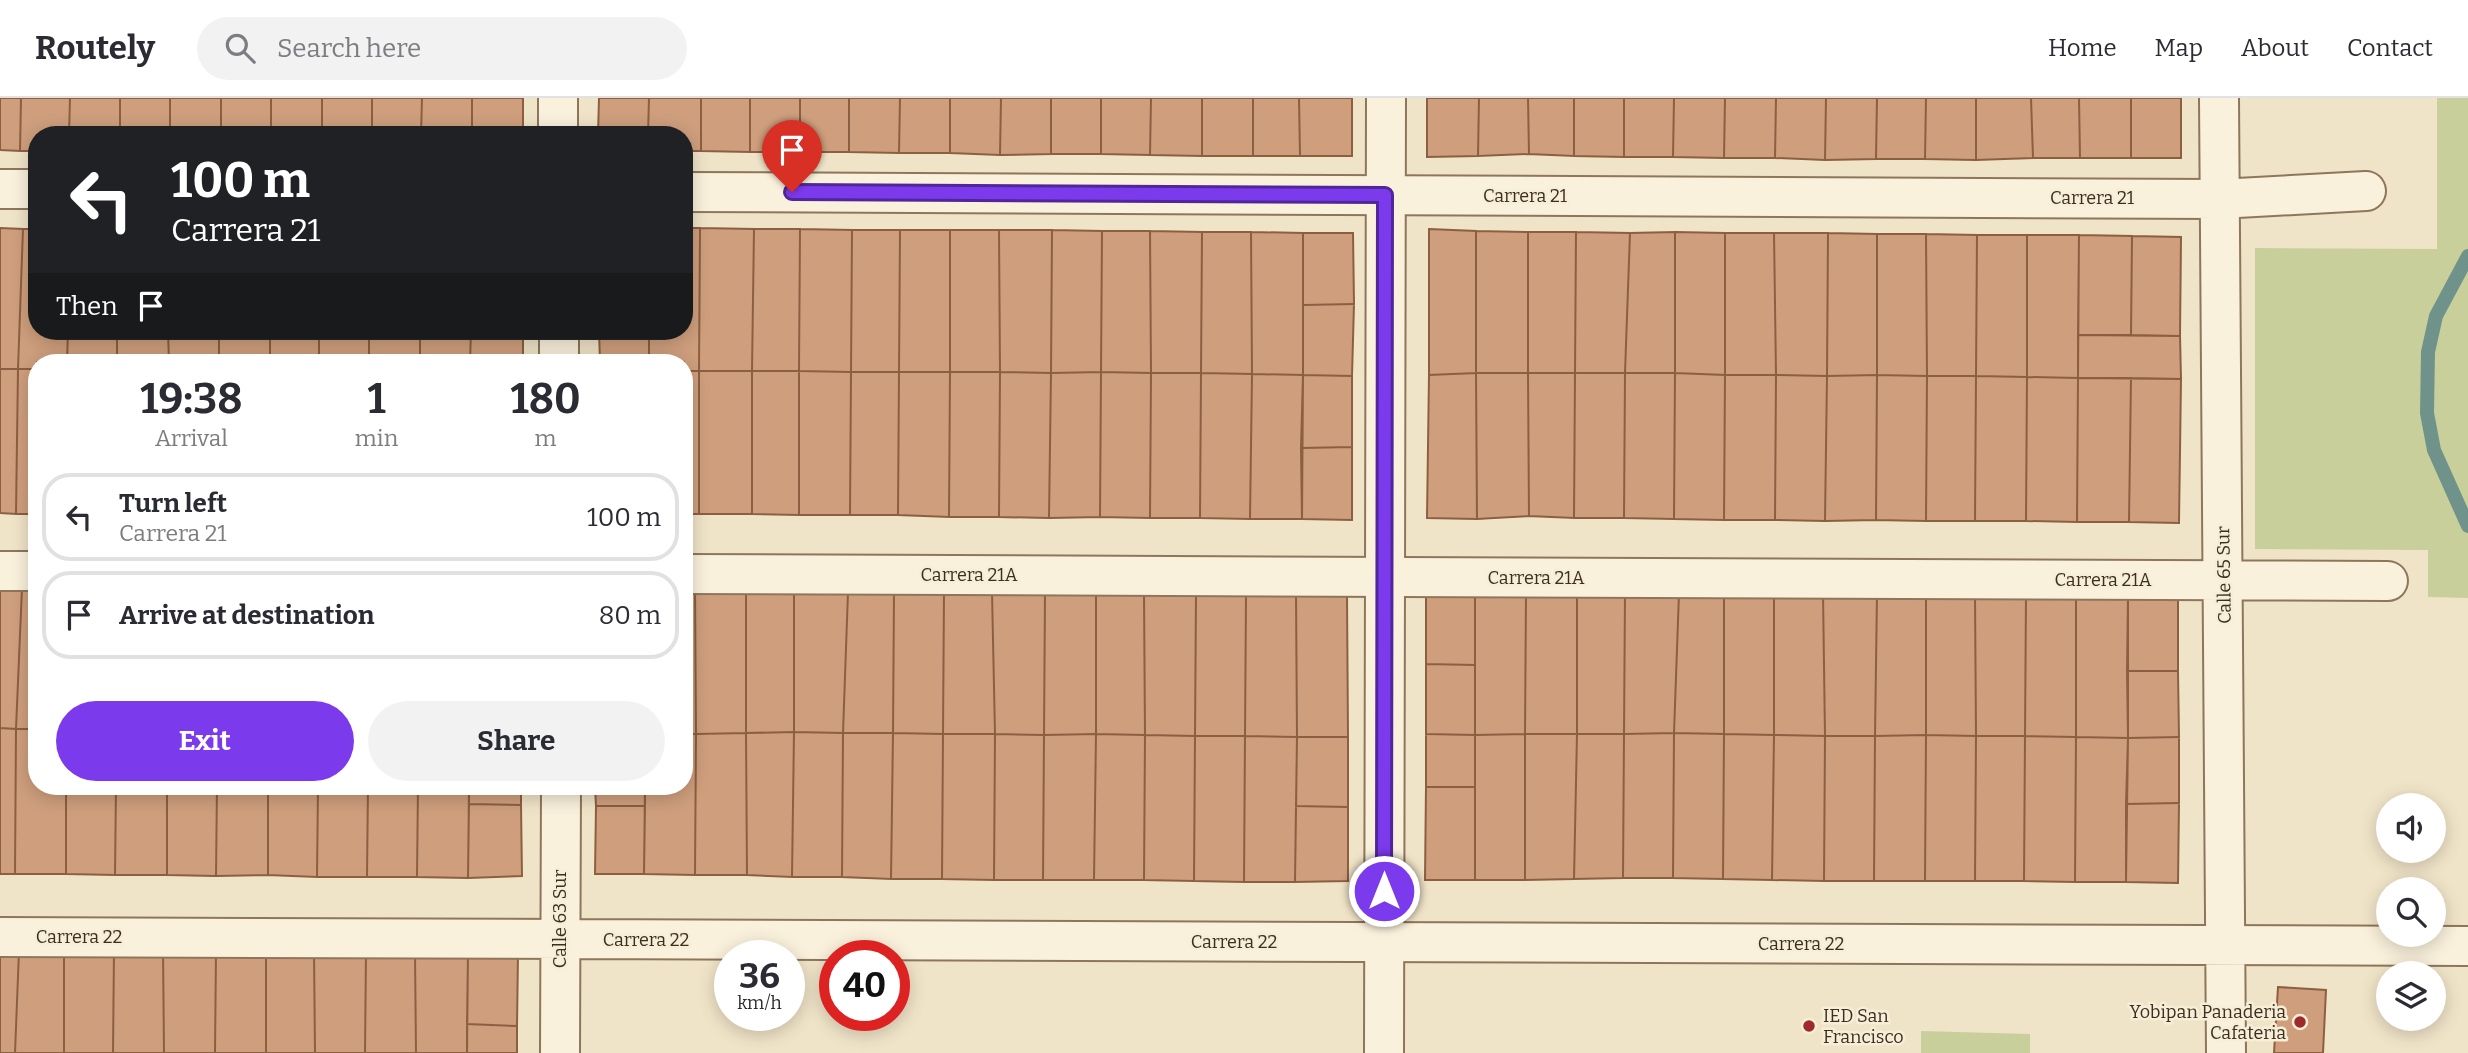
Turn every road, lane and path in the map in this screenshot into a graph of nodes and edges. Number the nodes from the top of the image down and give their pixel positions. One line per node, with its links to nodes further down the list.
1 (558, 98): 4 (street)
2 (1386, 98): 9 (street)
3 (2219, 98): 10 (street, Calle 65 Sur)
4 (558, 126)
5 (0, 189): 6 (street)
6 (28, 189)
7 (2366, 191): 10 (street, Carrera 21)
8 (693, 192): 9 (street, Carrera 21)
9 (1385, 195): 10 (street, Carrera 21); 14 (street)
10 (2219, 199): 15 (street, Calle 65 Sur)
11 (0, 571): 12 (street)
12 (28, 571)
13 (693, 574): 14 (street, Carrera 21A)
14 (1386, 577): 15 (street, Carrera 21A); 20 (street)
15 (2224, 580): 16 (street, Carrera 21A); 21 (street, Calle 65 Sur)
16 (2388, 581)
17 (561, 795): 19 (street, Calle 63 Sur)
18 (0, 937): 19 (street, Carrera 22)
19 (561, 939): 20 (street, Carrera 22); 23 (street, Calle 63 Sur)
20 (1384, 943): 21 (street, Carrera 22); 24 (street)
21 (2225, 946): 22 (street, Carrera 22); 25 (street, Calle 65 Sur)
22 (2468, 946)
23 (560, 1053)
24 (1384, 1053)
25 (2226, 1053)

